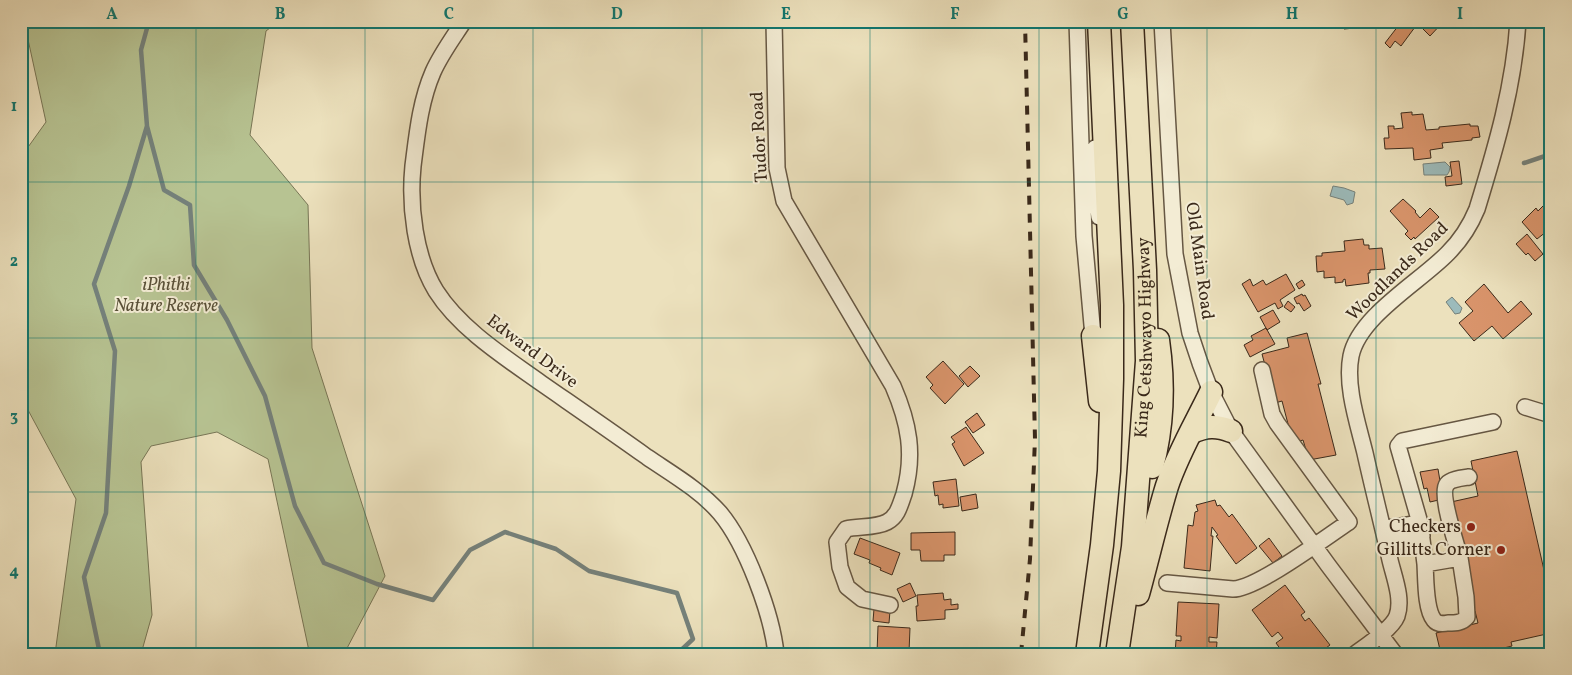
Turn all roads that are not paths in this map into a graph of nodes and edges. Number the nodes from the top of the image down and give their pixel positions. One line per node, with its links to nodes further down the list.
1 (464, 21): 26 (street, Edward Drive)
2 (774, 21): 24 (street, Tudor Road)
3 (1077, 21): 8 (street)
4 (1099, 21): 16 (highway, King Cetshwayo Highway)
5 (1132, 21): 28 (highway, King Cetshwayo Highway)
6 (1162, 21): 10 (street, Old Main Road)
7 (1518, 21): 19 (street, Woodlands Road)
8 (1093, 336): 16 (highway)
9 (1262, 370): 20 (street)
10 (1211, 392): 14 (street, Old Main Road); 15 (highway)
11 (1526, 407): 12 (street)
12 (1551, 415)
13 (1494, 422): 18 (street)
14 (1231, 431): 15 (highway); 20 (street, Old Main Road)
15 (1192, 432): 28 (highway)
16 (1109, 471): 27 (highway, King Cetshwayo Highway)
17 (1469, 477): 21 (street)
18 (1421, 529): 19 (street); 22 (street)
19 (1385, 536): 25 (street, Woodlands Road)
20 (1314, 545): 23 (street); 25 (street, Old Main Road)
21 (1460, 558): 22 (street); 22 (street)
22 (1425, 564)
23 (1167, 583)
24 (890, 605)
25 (1381, 633): 29 (street, Woodlands Road); 30 (street, Old Main Road)
26 (776, 654)
27 (1087, 654)
28 (1118, 654)
29 (1355, 654)
30 (1395, 654)

